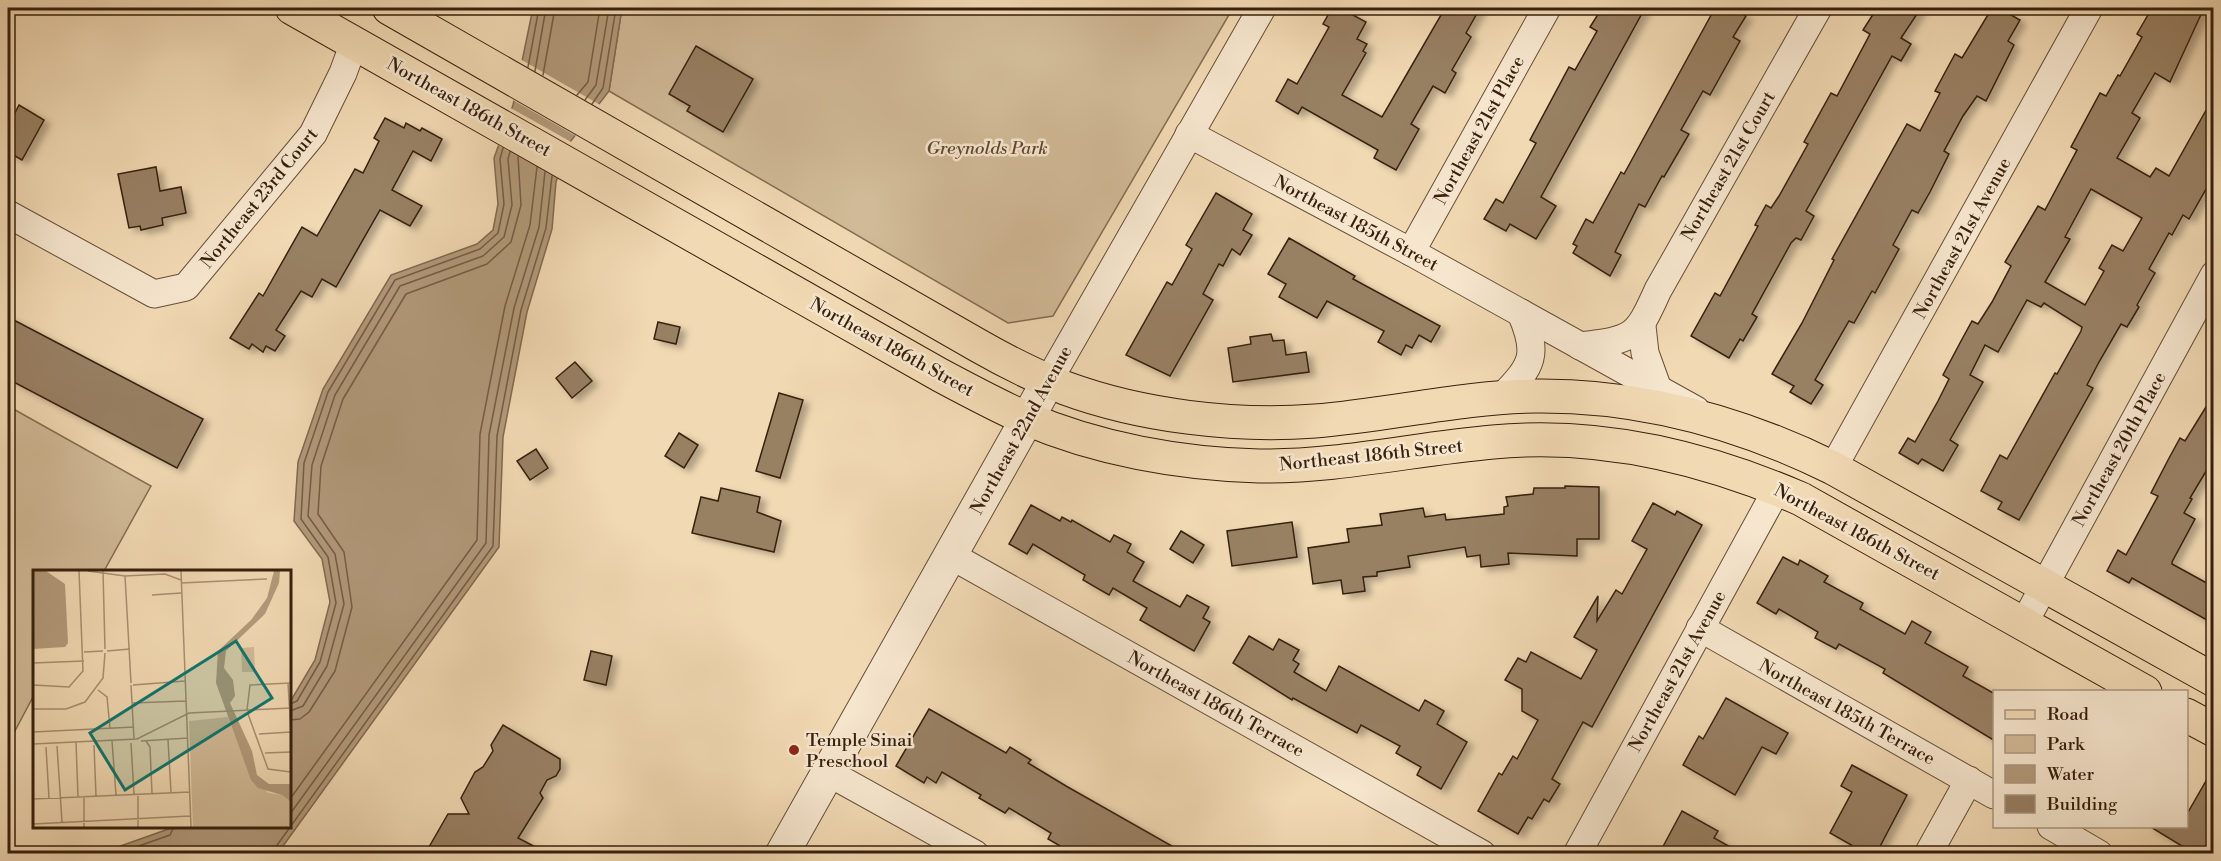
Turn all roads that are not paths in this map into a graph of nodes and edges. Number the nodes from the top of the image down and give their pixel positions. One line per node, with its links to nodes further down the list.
1 (292, 8): 7 (main road, Northeast 186th Street)
2 (389, 8): 9 (main road)
3 (1262, 8): 8 (street, Northeast 22nd Avenue)
4 (1548, 8): 12 (street, Northeast 21st Place)
5 (1818, 8): 15 (street, Northeast 21st Court)
6 (2089, 8): 22 (street, Northeast 21st Avenue)
7 (354, 43): 10 (main road, Northeast 186th Street); 11 (street, Northeast 23rd Court)
8 (1189, 134): 12 (street, Northeast 185th Street); 17 (street, Northeast 22nd Avenue)
9 (677, 174): 10 (main road); 17 (main road)
10 (655, 213): 20 (main road, Northeast 186th Street)
11 (8, 214)
12 (1411, 252): 14 (street, Northeast 185th Street)
13 (2214, 275): 26 (street, Northeast 20th Place)
14 (1521, 313): 16 (street, Northeast 185th Street); 19 (street)
15 (1642, 326): 16 (street); 18 (street)
16 (1580, 346): 18 (street, Northeast 185th Street)
17 (1049, 381): 19 (main road); 20 (street, Northeast 22nd Avenue)
18 (1658, 389): 21 (street, Northeast 185th Street)
19 (1502, 398): 21 (main road)
20 (1027, 419): 23 (main road, Northeast 186th Street); 25 (street, Northeast 22nd Avenue)
21 (1716, 421): 22 (main road)
22 (1833, 468): 24 (main road)
23 (1777, 489): 24 (main road); 27 (main road, Northeast 186th Street); 28 (street, Northeast 21st Avenue)
24 (1880, 493): 26 (main road)
25 (950, 555): 33 (street, Northeast 22nd Avenue); 39 (street, Northeast 186th Terrace)
26 (2044, 585): 27 (street, Northeast 20th Place); 29 (main road)
27 (2024, 623): 30 (main road, Northeast 186th Street)
28 (1700, 628): 34 (street, Northeast 185th Terrace); 40 (street, Northeast 21st Avenue)
29 (2214, 680)
30 (2141, 690)
31 (2188, 716): 32 (main road)
32 (2214, 730)
33 (829, 772): 37 (street, Northeast 22nd Avenue); 38 (street)
34 (1969, 780): 35 (street, Northeast 185th Terrace); 41 (street)
35 (1993, 794)
36 (2054, 828): 42 (street)
37 (782, 854)
38 (975, 854)
39 (1482, 854)
40 (1577, 854)
41 (1928, 854)
42 (2099, 854)

